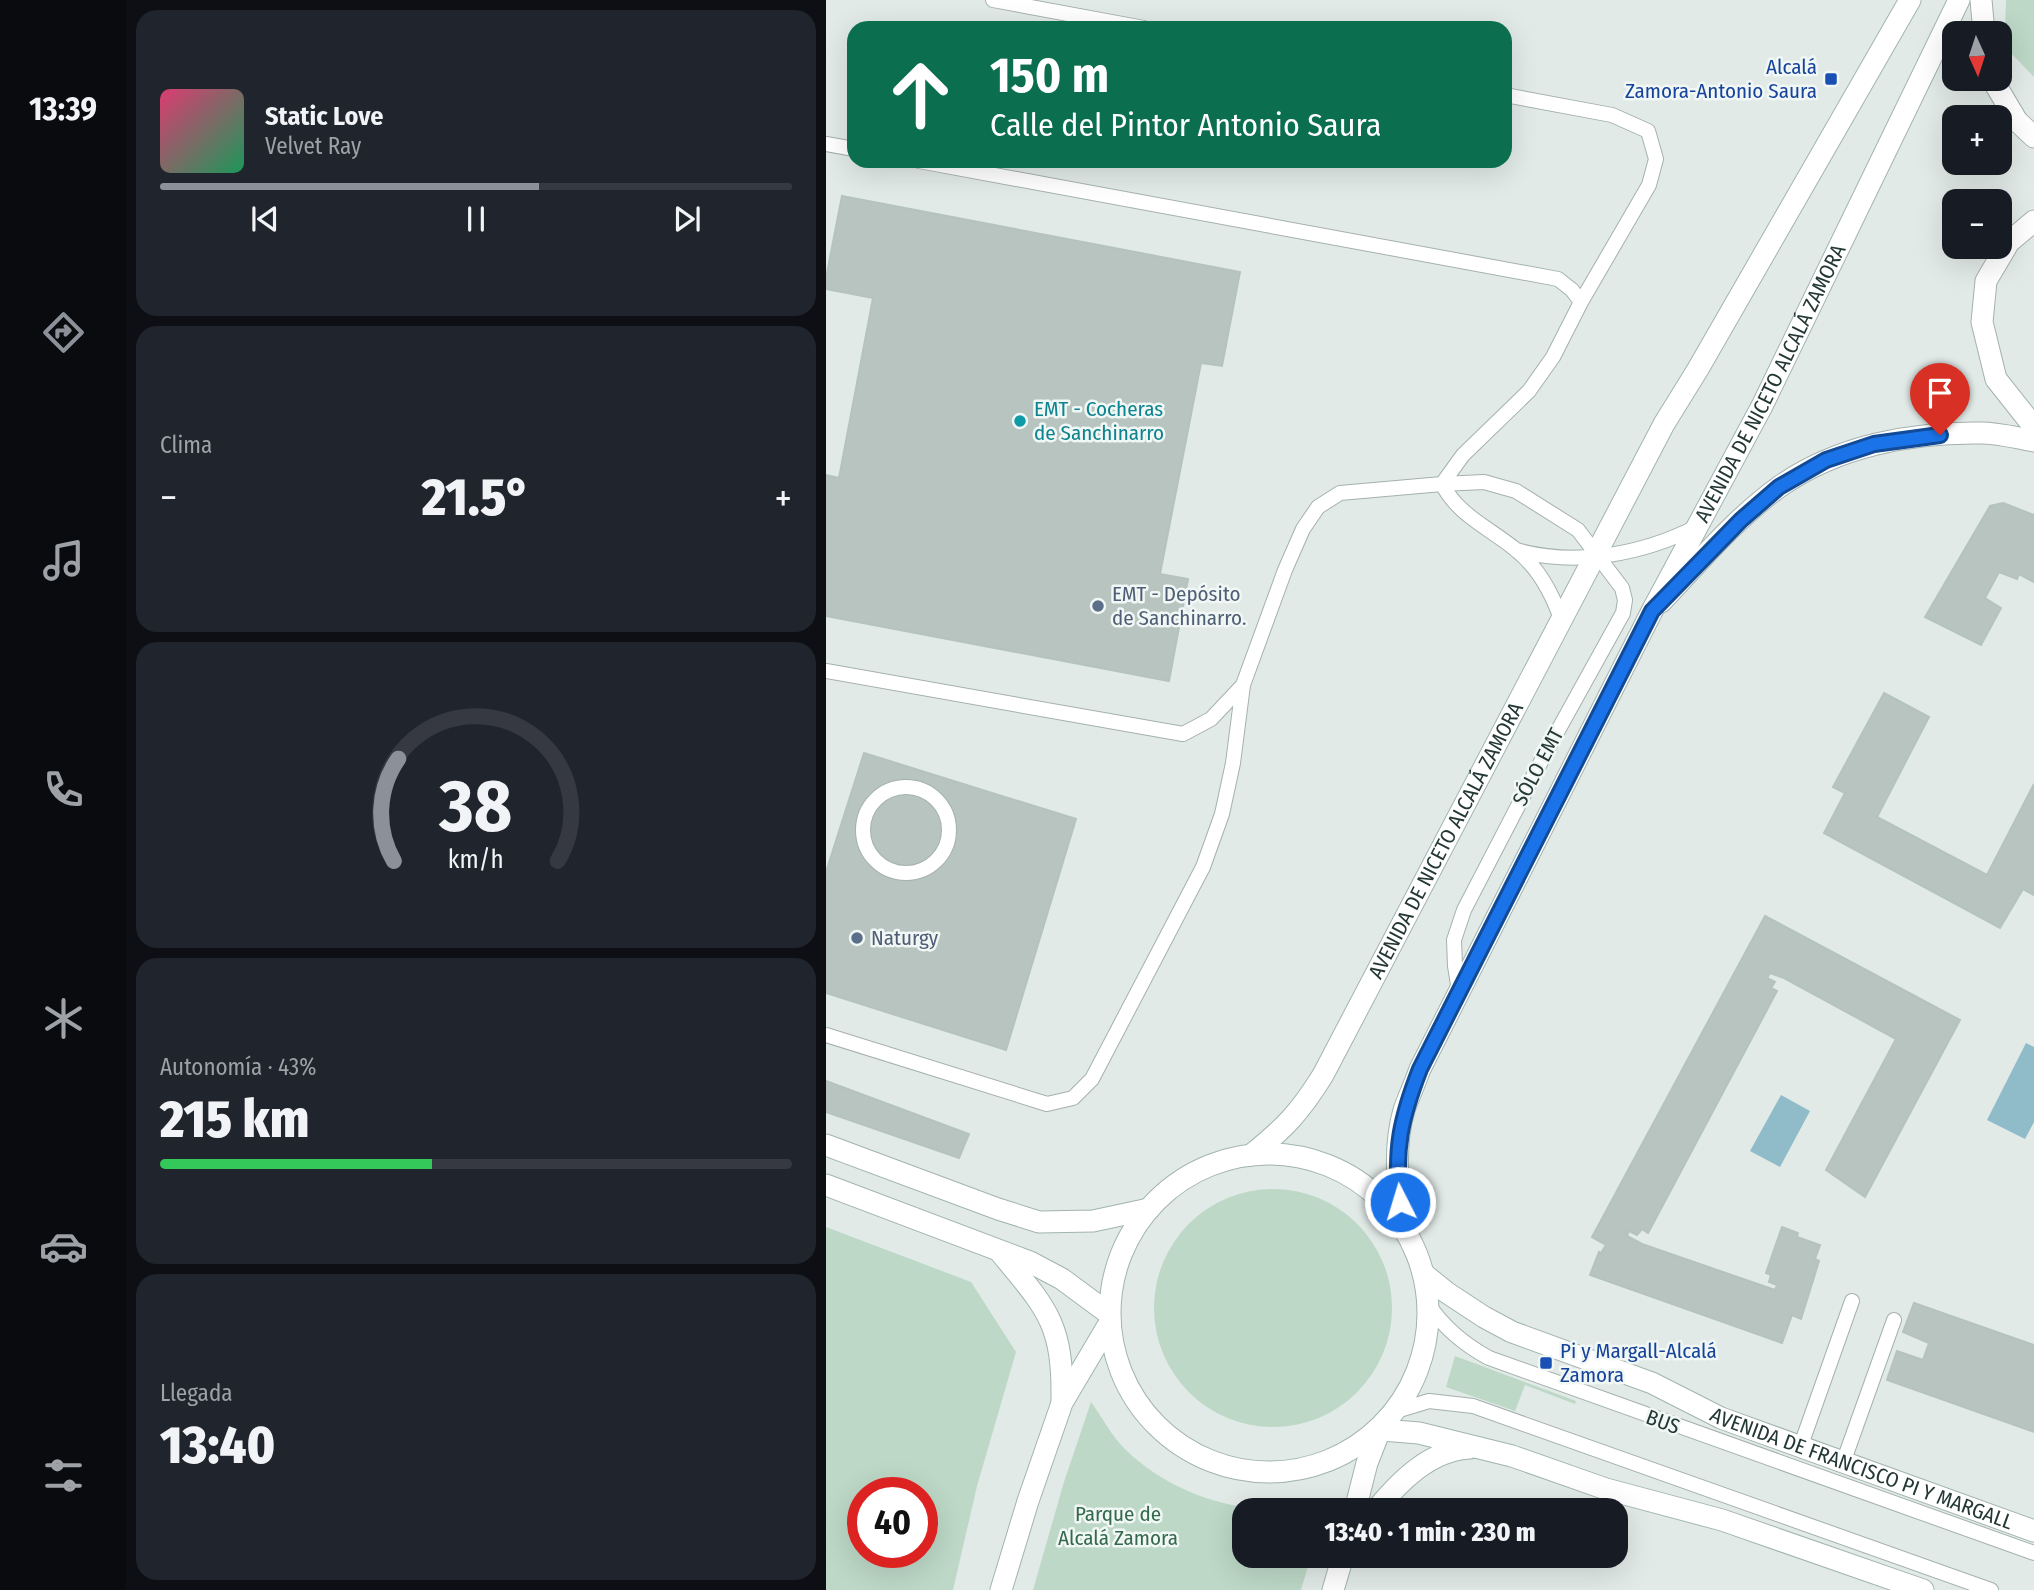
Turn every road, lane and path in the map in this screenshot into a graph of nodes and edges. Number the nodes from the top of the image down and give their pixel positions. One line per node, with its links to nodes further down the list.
1 (993, 0): 5 (lane)
2 (1910, 0): 20 (street, AVENIDA DE NICETO ALCALÁ ZAMORA)
3 (1959, 0): 18 (street, AVENIDA DE NICETO ALCALÁ ZAMORA)
4 (1981, 0): 6 (street)
5 (1106, 21)
6 (1983, 21)
7 (1999, 91): 9 (street)
8 (1512, 96): 14 (lane)
9 (2034, 137)
10 (826, 144): 11 (lane)
11 (847, 148)
12 (957, 168): 14 (lane)
13 (2034, 221): 15 (street)
14 (1581, 302): 17 (lane)
15 (2034, 427)
16 (2034, 441): 21 (street)
17 (1442, 484): 19 (lane); 20 (lane, SÓLO EMT); 24 (lane, SÓLO EMT)
18 (1699, 525): 20 (lane); 21 (street, AVENIDA DE NICETO ALCALÁ ZAMORA)
19 (1516, 550): 20 (lane); 22 (lane)
20 (1596, 555): 22 (street, AVENIDA DE NICETO ALCALÁ ZAMORA); 26 (lane, SÓLO EMT)
21 (1652, 611): 26 (street, AVENIDA DE NICETO ALCALÁ ZAMORA)
22 (1562, 622): 29 (street, AVENIDA DE NICETO ALCALÁ ZAMORA)
23 (826, 671): 24 (lane)
24 (1243, 685): 27 (lane)
25 (878, 862): 25 (lane)
26 (1459, 991): 32 (street, AVENIDA DE NICETO ALCALÁ ZAMORA)
27 (826, 1035)
28 (826, 1145): 31 (street)
29 (1251, 1155): 31 (street); 32 (street)
30 (826, 1185): 33 (street)
31 (1149, 1209): 37 (street)
32 (1403, 1226): 34 (street)
33 (999, 1250): 37 (street); 39 (street)
34 (1425, 1275): 36 (street); 42 (street, AVENIDA DE FRANCISCO PI Y MARGALL)
35 (1852, 1301): 42 (lane)
36 (1428, 1304): 40 (street); 48 (lane, BUS)
37 (1107, 1320): 39 (street); 41 (street)
38 (1894, 1320): 44 (lane)
39 (1062, 1403): 50 (street)
40 (1396, 1411): 41 (street); 53 (lane)
41 (1380, 1432): 43 (street); 45 (street)
42 (1801, 1445): 44 (street, AVENIDA DE FRANCISCO PI Y MARGALL)
43 (1479, 1447): 46 (street); 52 (street)
44 (1844, 1460): 47 (street, AVENIDA DE FRANCISCO PI Y MARGALL)
45 (1358, 1498)
46 (1387, 1498)
47 (2034, 1531)
48 (2034, 1553)
49 (1339, 1568): 51 (street)
50 (1001, 1590)
51 (1333, 1590)
52 (1923, 1590)
53 (1991, 1590)

